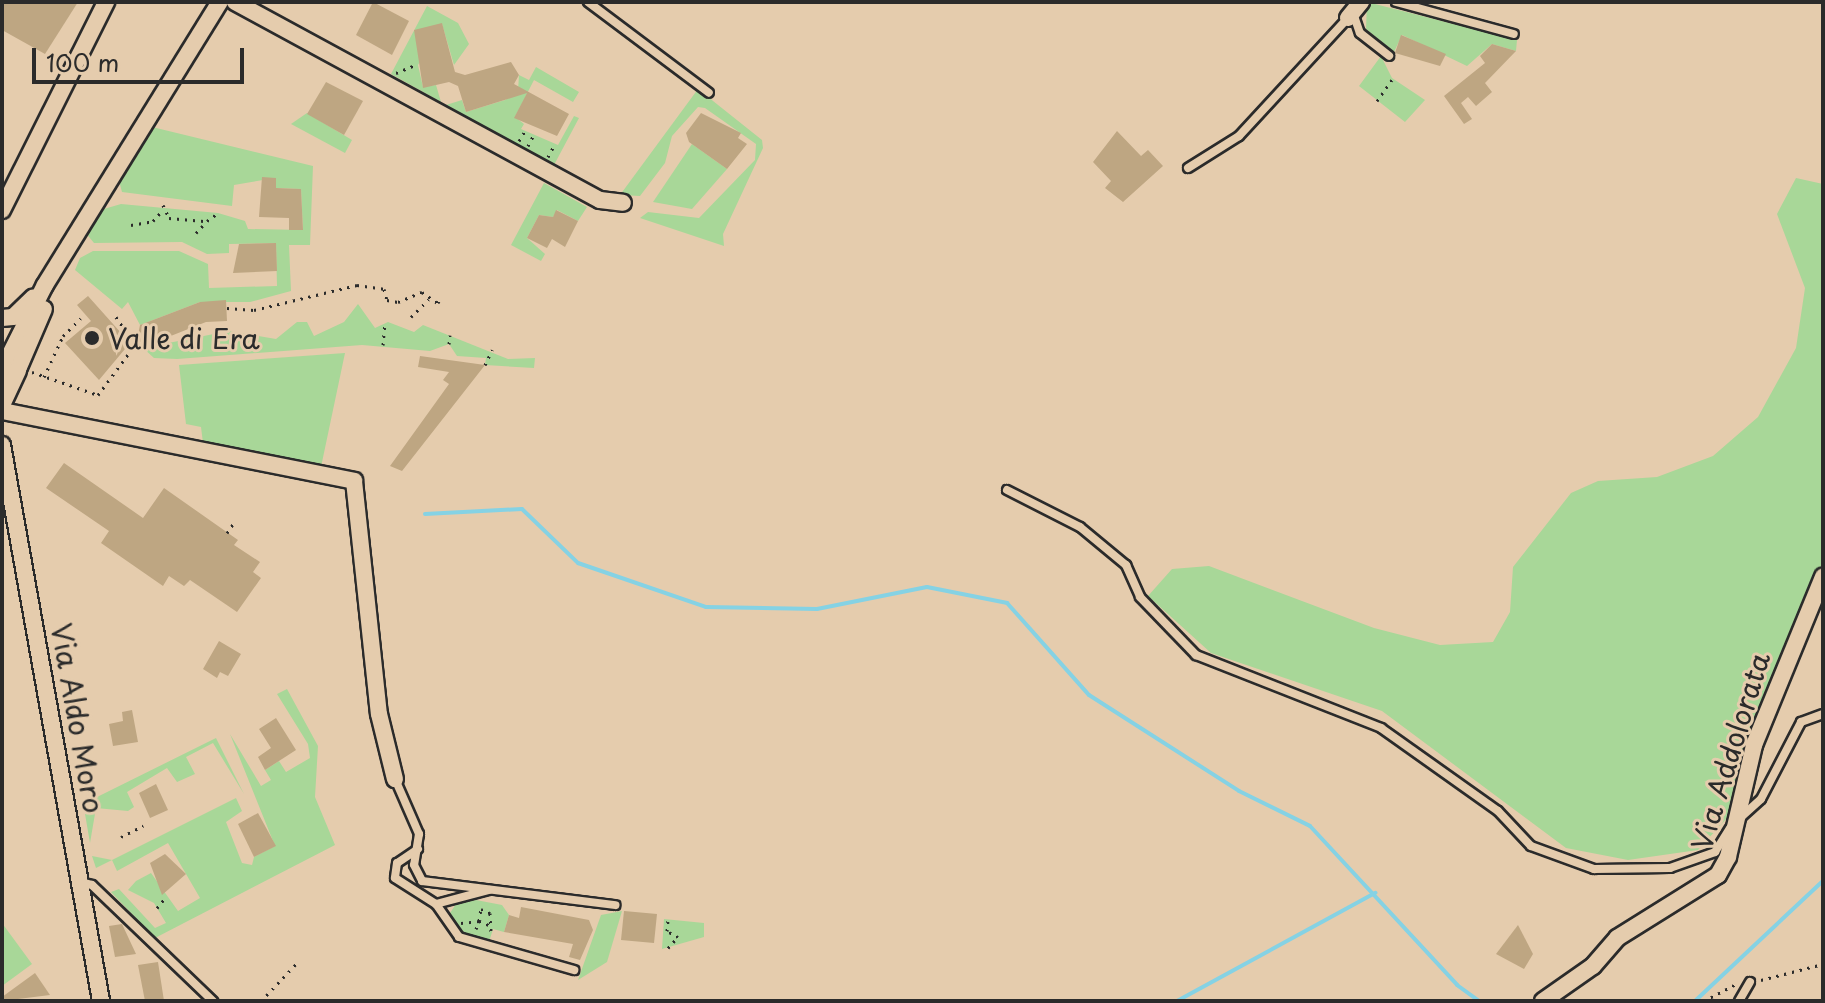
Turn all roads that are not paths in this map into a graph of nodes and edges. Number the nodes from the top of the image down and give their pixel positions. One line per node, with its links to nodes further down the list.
1 (106, 2): 12 (street)
2 (220, 2): 13 (street)
3 (235, 2): 11 (street)
4 (588, 2): 9 (lane)
5 (1396, 2): 7 (lane)
6 (1354, 11): 8 (lane); 10 (lane)
7 (1514, 34)
8 (1389, 56)
9 (709, 93)
10 (1188, 168)
11 (623, 203)
12 (2, 210)
13 (68, 252): 14 (street); 16 (street)
14 (45, 285): 15 (street); 17 (street)
15 (2, 318)
16 (24, 369): 18 (street); 19 (street)
17 (2, 370)
18 (2, 378)
19 (2, 408): 24 (street)
20 (2, 445): 27 (street, Via Aldo Moro)
21 (1007, 490): 25 (lane)
22 (1823, 577): 25 (street, Via Addolorata)
23 (1823, 714): 25 (lane)
24 (395, 779): 26 (lane)
25 (1732, 824): 35 (street, Via Addolorata)
26 (418, 849): 28 (lane); 29 (lane)
27 (80, 882): 33 (street, Via Aldo Moro); 34 (lane)
28 (490, 889): 29 (lane); 30 (lane)
29 (436, 904): 31 (lane)
30 (616, 905)
31 (574, 970)
32 (1750, 982): 36 (lane)
33 (101, 1001)
34 (213, 1001)
35 (1543, 1001)
36 (1739, 1001)

